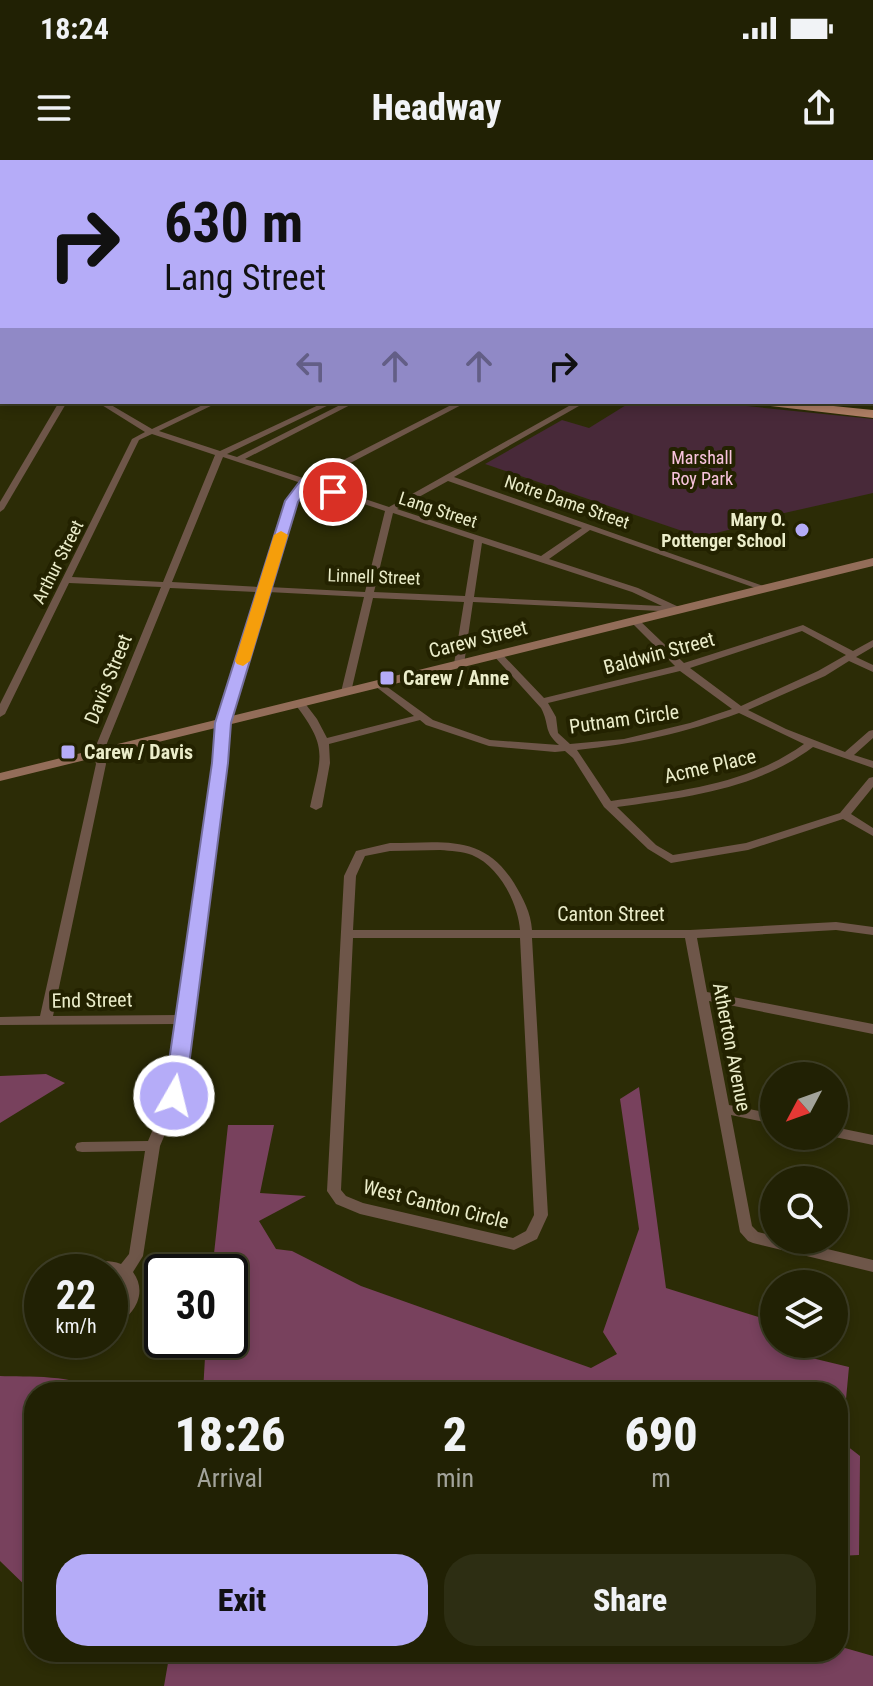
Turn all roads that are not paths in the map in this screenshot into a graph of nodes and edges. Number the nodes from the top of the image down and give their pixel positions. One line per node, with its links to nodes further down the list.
1 (62, 404): 17 (street)
2 (107, 404): 12 (street, Lang Street)
3 (211, 404): 12 (street)
4 (327, 404): 9 (street)
5 (348, 404): 11 (street)
6 (459, 404): 16 (street)
7 (578, 404): 15 (street)
8 (803, 404): 10 (main road)
9 (311, 412): 11 (street); 13 (street)
10 (873, 414)
11 (323, 417): 14 (street)
12 (150, 431): 13 (street, Lang Street); 23 (street, Arthur Street)
13 (220, 454): 14 (street, Lang Street); 24 (street, Davis Street)
14 (237, 460): 16 (street, Lang Street)
15 (448, 478): 18 (street); 19 (street, Notre Dame Street)
16 (305, 483): 18 (street, Lang Street); 26 (street)
17 (0, 509)
18 (389, 510): 20 (street, Lang Street); 27 (street)
19 (589, 527): 21 (street); 25 (street, Notre Dame Street)
20 (478, 540): 21 (street, Lang Street); 28 (street)
21 (541, 560): 29 (street, Lang Street)
22 (868, 566): 25 (street, Carew Street)
23 (68, 580): 24 (street, Linnell Street); 42 (street, Arthur Street)
24 (166, 585): 26 (street, Linnell Street); 49 (street, Davis Street)
25 (767, 589): 29 (street, Carew Street)
26 (266, 590): 27 (street, Linnell Street); 44 (street)
27 (369, 592): 28 (street, Linnell Street); 38 (street)
28 (470, 597): 29 (street, Linnell Street); 34 (street)
29 (678, 610): 30 (street, Carew Street)
30 (635, 621): 32 (street, Carew Street); 35 (street)
31 (873, 643): 33 (street, Putnam Circle)
32 (498, 655): 34 (street, Carew Street); 39 (street)
33 (852, 657): 35 (street, Baldwin Street); 36 (street); 41 (street, Putnam Circle)
34 (459, 664): 37 (street, Carew Street)
35 (683, 667): 39 (street, Baldwin Street); 41 (street)
36 (873, 669)
37 (379, 684): 38 (street, Carew Street); 43 (street, Putnam Circle)
38 (346, 692): 40 (street, Carew Street)
39 (541, 702): 48 (street)
40 (300, 704): 44 (street, Carew Street); 46 (street)
41 (743, 711): 47 (street); 48 (street, Putnam Circle)
42 (0, 714)
43 (417, 718): 46 (street); 48 (street, Putnam Circle)
44 (223, 723): 49 (street, Carew Street); 63 (street)
45 (873, 733): 50 (street)
46 (325, 742): 55 (street)
47 (812, 743): 50 (street); 54 (street, Acme Place)
48 (566, 746): 54 (street)
49 (98, 753): 52 (street, Carew Street); 64 (street, Davis Street)
50 (847, 756): 51 (street)
51 (873, 765)
52 (0, 777)
53 (873, 780): 56 (street)
54 (608, 805): 56 (street)
55 (316, 807)
56 (844, 815): 57 (street)
57 (873, 833)
58 (873, 931): 61 (street, Canton Street)
59 (349, 934): 60 (street, Canton Street); 60 (street); 60 (street, West Canton Circle)
60 (525, 934): 61 (street, Canton Street)
61 (690, 934): 62 (street, Atherton Avenue)
62 (702, 995): 66 (street); 67 (street, Atherton Avenue)
63 (185, 1019): 64 (street, End Street); 71 (street)
64 (46, 1020): 65 (street, End Street)
65 (0, 1021)
66 (873, 1029)
67 (724, 1109): 68 (street); 73 (street, Atherton Avenue)
68 (760, 1116)
69 (848, 1135): 70 (street)
70 (873, 1140)
71 (153, 1146): 72 (street); 74 (street)
72 (82, 1147)
73 (873, 1266)
74 (128, 1267)
75 (128, 1276): 76 (street)
76 (128, 1308)

